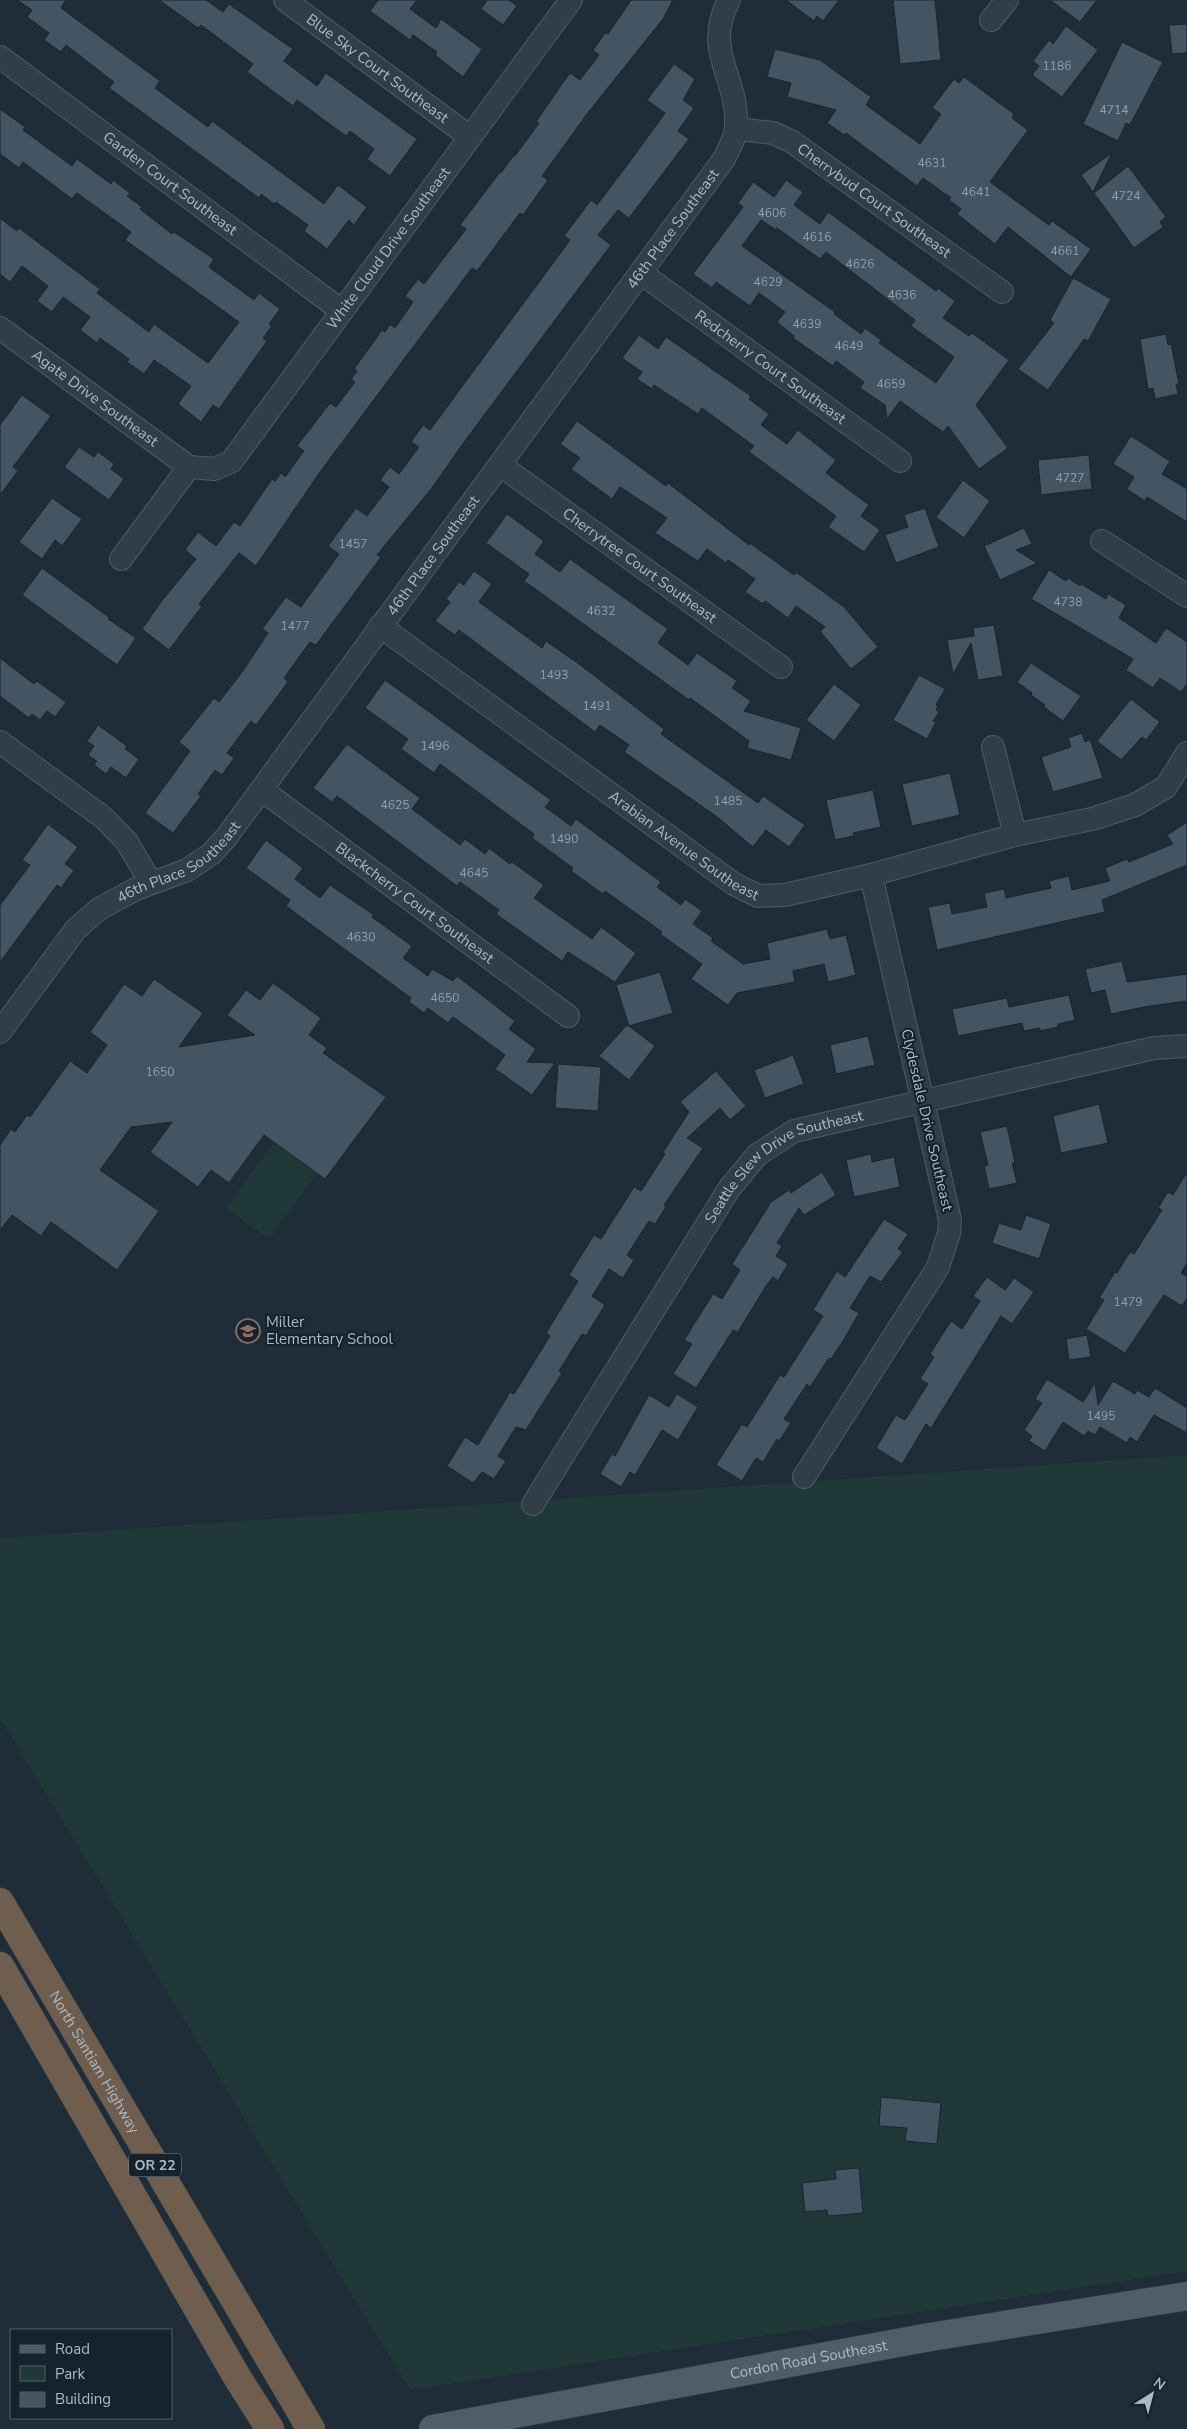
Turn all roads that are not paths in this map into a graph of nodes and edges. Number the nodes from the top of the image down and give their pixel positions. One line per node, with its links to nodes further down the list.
1 (285, 0): 8 (street, Blue Sky Court Southeast)
2 (571, 0): 8 (street, White Cloud Drive Southeast)
3 (729, 0): 7 (street, 46th Place Southeast)
4 (1006, 0): 5 (street)
5 (991, 20)
6 (0, 58): 11 (street, Garden Court Southeast)
7 (736, 129): 9 (street, 46th Place Southeast); 10 (street, Cherrybud Court Southeast)
8 (470, 137): 11 (street, White Cloud Drive Southeast)
9 (641, 274): 13 (street, Redcherry Court Southeast); 14 (street, 46th Place Southeast)
10 (1002, 292)
11 (342, 311): 15 (street, White Cloud Drive Southeast)
12 (3, 337): 15 (street, Agate Drive Southeast)
13 (900, 461)
14 (500, 465): 19 (street, 46th Place Southeast); 20 (street, Cherrytree Court Southeast)
15 (189, 467): 17 (street)
16 (1102, 541): 18 (street)
17 (121, 559)
18 (1187, 596)
19 (380, 626): 24 (street, 46th Place Southeast); 26 (street, Arabian Avenue Southeast)
20 (781, 667)
21 (0, 742): 27 (street)
22 (992, 747): 25 (street)
23 (1187, 753): 25 (street, Arabian Avenue Southeast)
24 (262, 790): 27 (street, 46th Place Southeast); 28 (street, Blackcherry Court Southeast)
25 (1014, 835): 26 (street, Arabian Avenue Southeast)
26 (871, 875): 31 (street, Clydesdale Drive Southeast)
27 (151, 883): 29 (street, 46th Place Southeast)
28 (568, 1016)
29 (0, 1032)
30 (1187, 1046): 31 (street, Seattle Slew Drive Southeast)
31 (924, 1100): 32 (street, Clydesdale Drive Southeast); 33 (street, Seattle Slew Drive Southeast)
32 (804, 1477)
33 (533, 1504)
34 (0, 1902): 38 (highway, North Santiam Highway / OR 22)
35 (0, 1966): 37 (highway, OR 22)
36 (1187, 2296): 39 (main road, Cordon Road Southeast)
37 (270, 2429)
38 (311, 2429)
39 (433, 2429)

